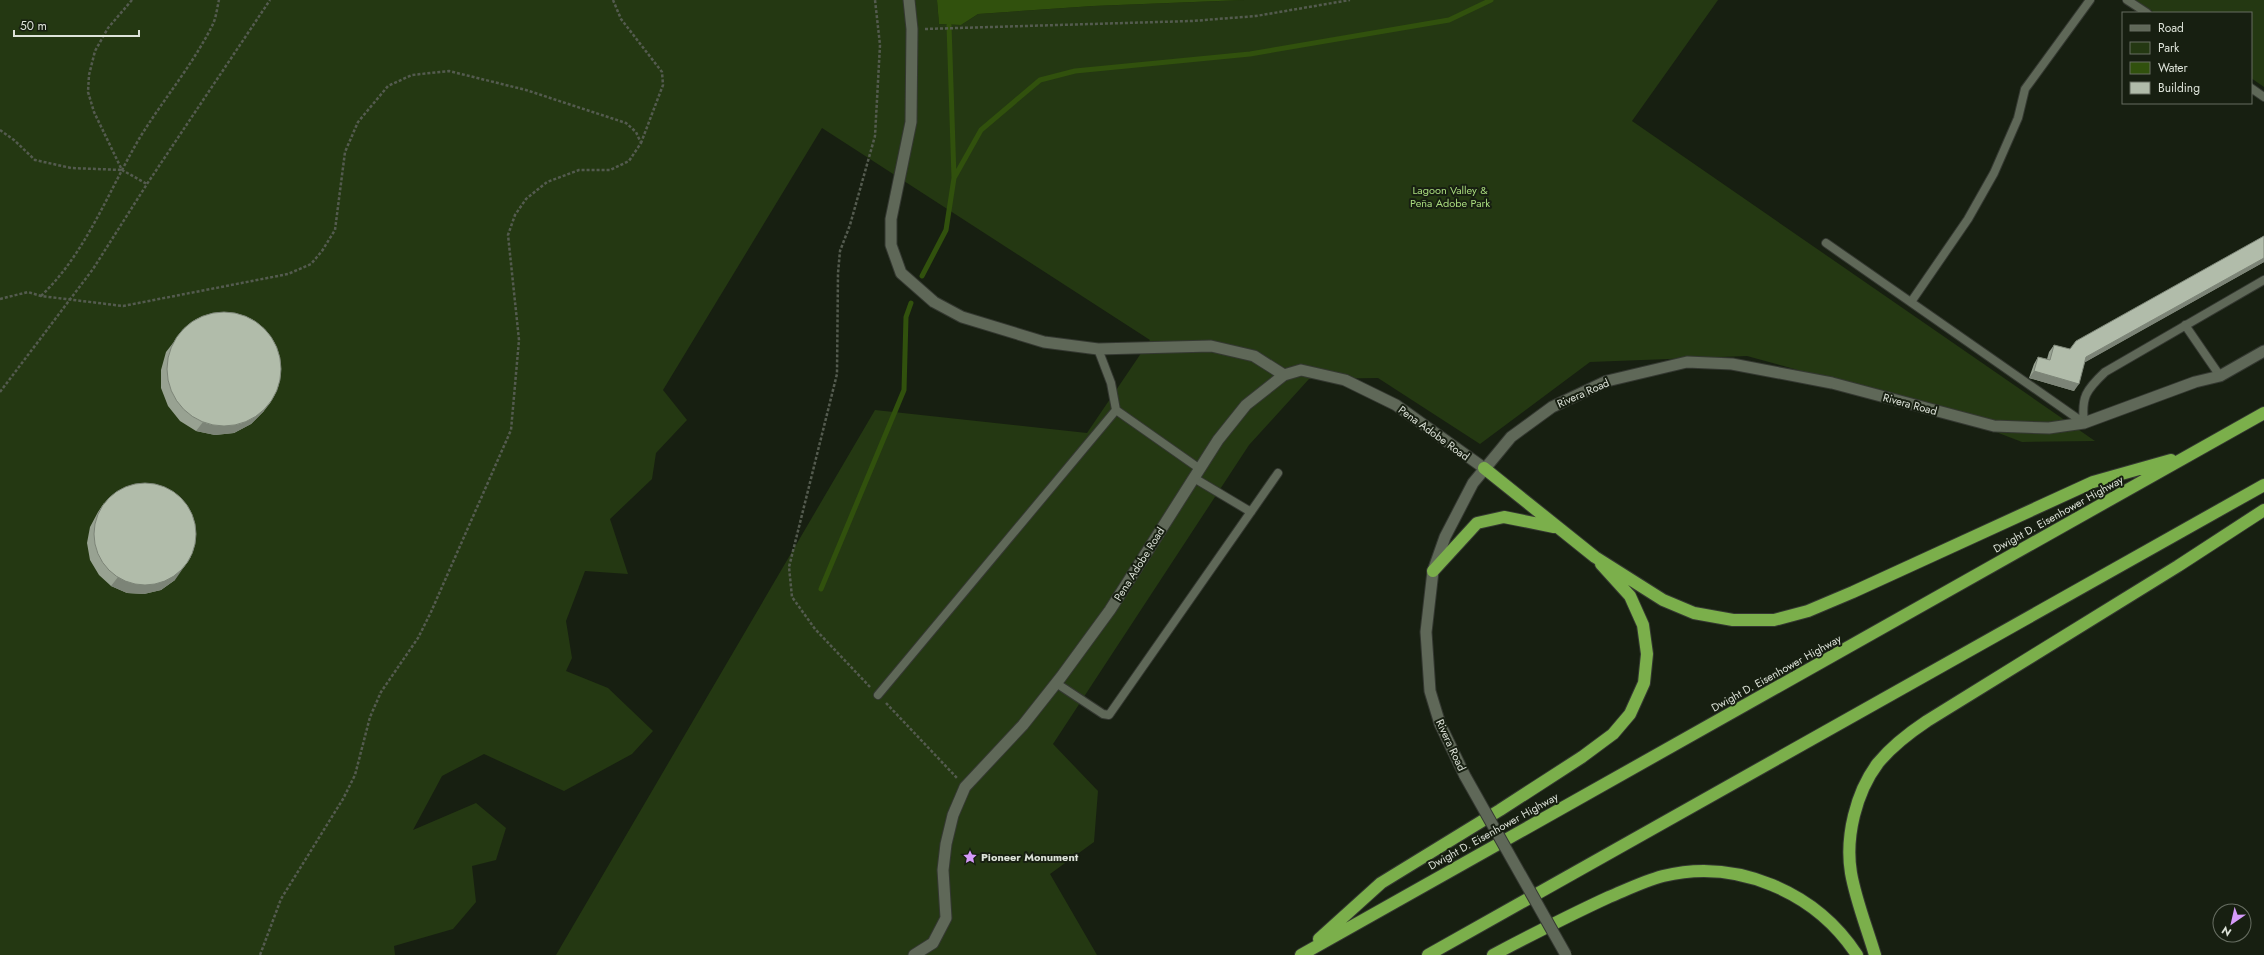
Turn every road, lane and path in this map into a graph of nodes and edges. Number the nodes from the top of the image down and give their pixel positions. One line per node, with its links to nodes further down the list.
1 (132, 0): 16 (path)
2 (219, 0): 16 (path)
3 (270, 0): 17 (path)
4 (613, 0): 15 (path)
5 (875, 0): 44 (path)
6 (909, 0): 25 (street)
7 (1350, 0): 11 (path)
8 (2090, 0): 23 (lane)
9 (2127, 0): 10 (lane)
10 (2145, 12)
11 (938, 29)
12 (2252, 89): 13 (lane)
13 (2264, 97)
14 (0, 130): 16 (path)
15 (641, 143): 22 (path); 46 (path)
16 (122, 170): 17 (path); 20 (path)
17 (147, 184): 22 (path)
18 (1826, 243): 23 (lane)
19 (2264, 280): 24 (lane)
20 (41, 296): 21 (path); 22 (path)
21 (0, 299)
22 (70, 299): 29 (path)
23 (1911, 302): 32 (lane)
24 (2185, 326): 28 (lane); 32 (lane)
25 (1098, 349): 27 (street); 30 (lane)
26 (2264, 351): 28 (street, Rivera Road)
27 (1284, 375): 34 (street, Pena Adobe Road); 36 (street, Pena Adobe Road)
28 (2220, 376): 32 (street, Rivera Road)
29 (0, 392)
30 (1116, 410): 36 (lane); 44 (lane)
31 (2264, 413): 33 (highway, Dwight D. Eisenhower Highway)
32 (2084, 423): 34 (street, Rivera Road)
33 (2190, 455): 41 (highway); 48 (highway, Dwight D. Eisenhower Highway)
34 (1484, 468): 40 (highway); 42 (street, Rivera Road)
35 (1278, 472): 39 (lane)
36 (1197, 474): 39 (lane); 43 (street, Pena Adobe Road)
37 (2264, 486): 49 (highway)
38 (2264, 510): 53 (highway)
39 (1250, 512): 43 (lane)
40 (1557, 527): 41 (highway); 42 (highway)
41 (1594, 557): 48 (highway)
42 (1433, 570): 51 (street, Rivera Road, bridge)
43 (1056, 684): 45 (street, Pena Adobe Road)
44 (878, 695): 45 (path)
45 (965, 787): 47 (street, Pena Adobe Road)
46 (260, 955)
47 (914, 955)
48 (1301, 955)
49 (1428, 955)
50 (1493, 955): 52 (highway)
51 (1566, 955)
52 (1858, 955)
53 (1875, 955)

